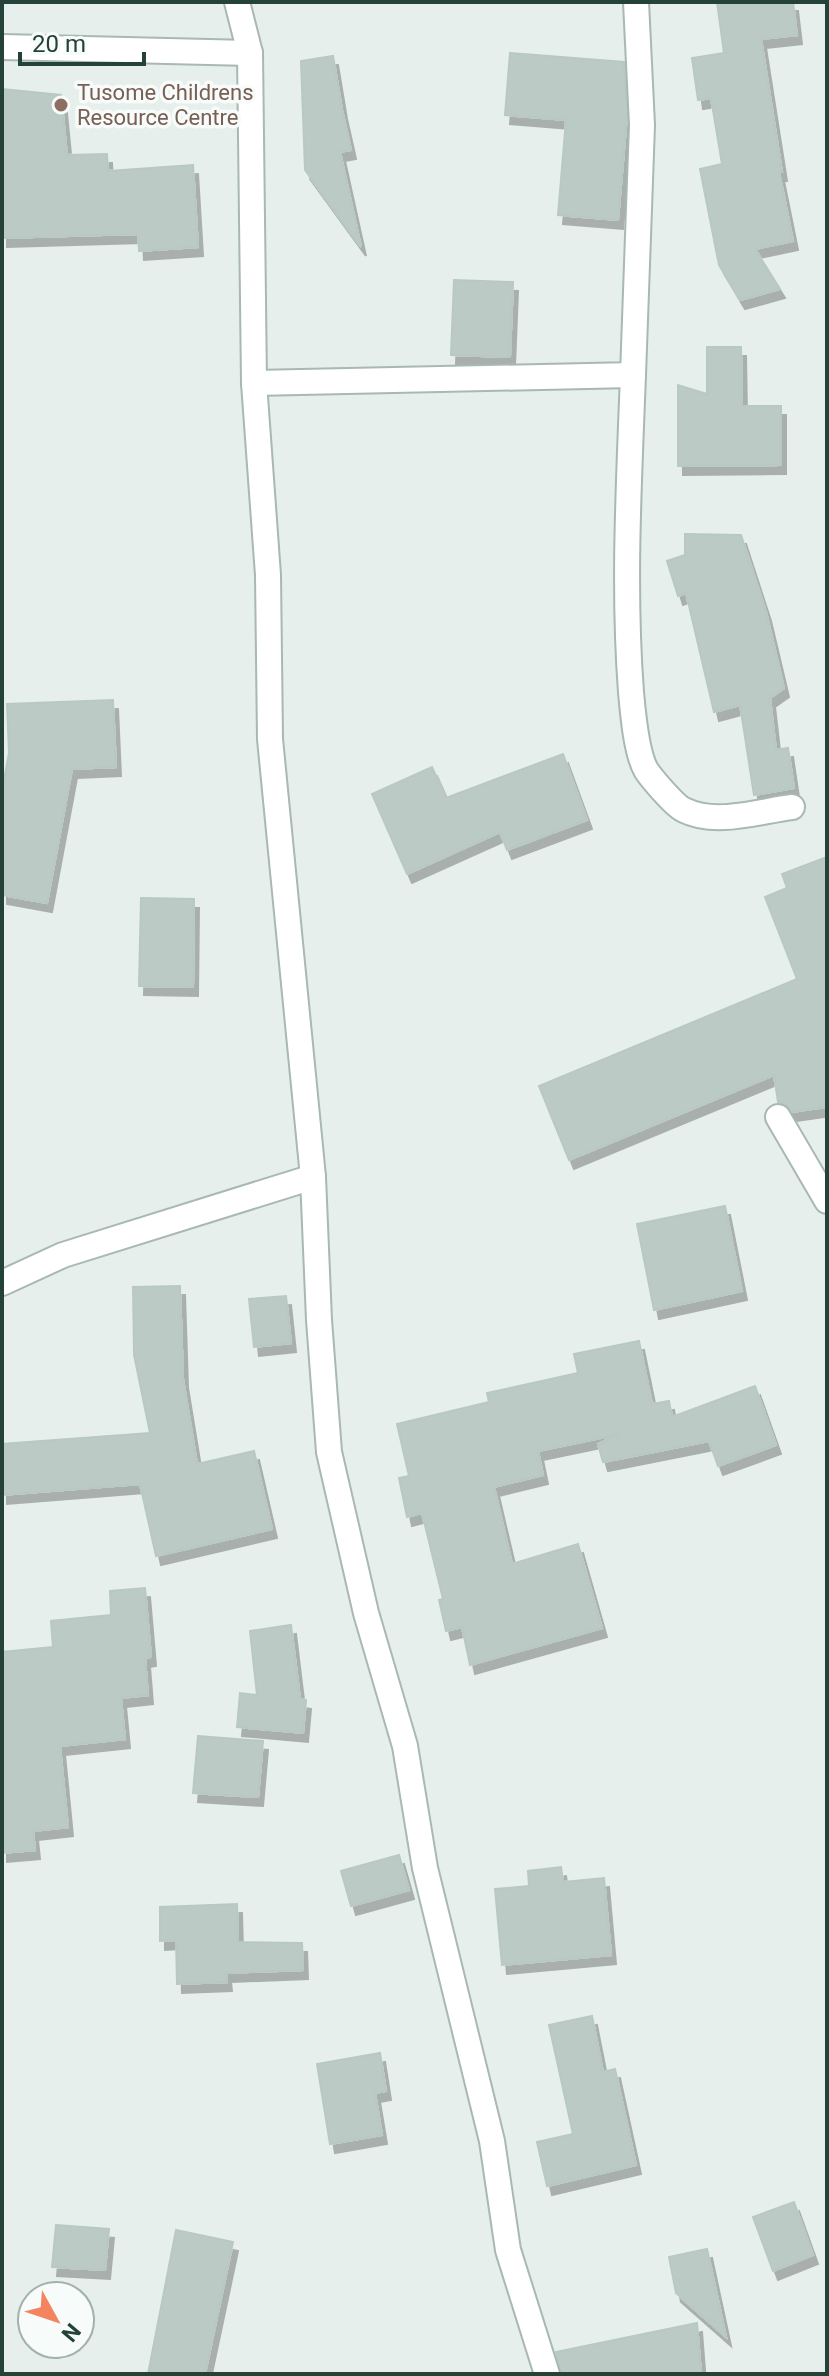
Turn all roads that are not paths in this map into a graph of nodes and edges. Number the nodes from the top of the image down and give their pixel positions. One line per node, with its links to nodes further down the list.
1 (237, 2): 4 (street)
2 (636, 2): 5 (street)
3 (2, 47): 4 (street)
4 (250, 53): 6 (street)
5 (633, 375): 6 (street); 7 (street)
6 (254, 383): 9 (street)
7 (792, 807)
8 (778, 1117): 10 (street)
9 (313, 1177): 11 (street); 12 (street)
10 (827, 1201)
11 (2, 1283)
12 (547, 2374)

